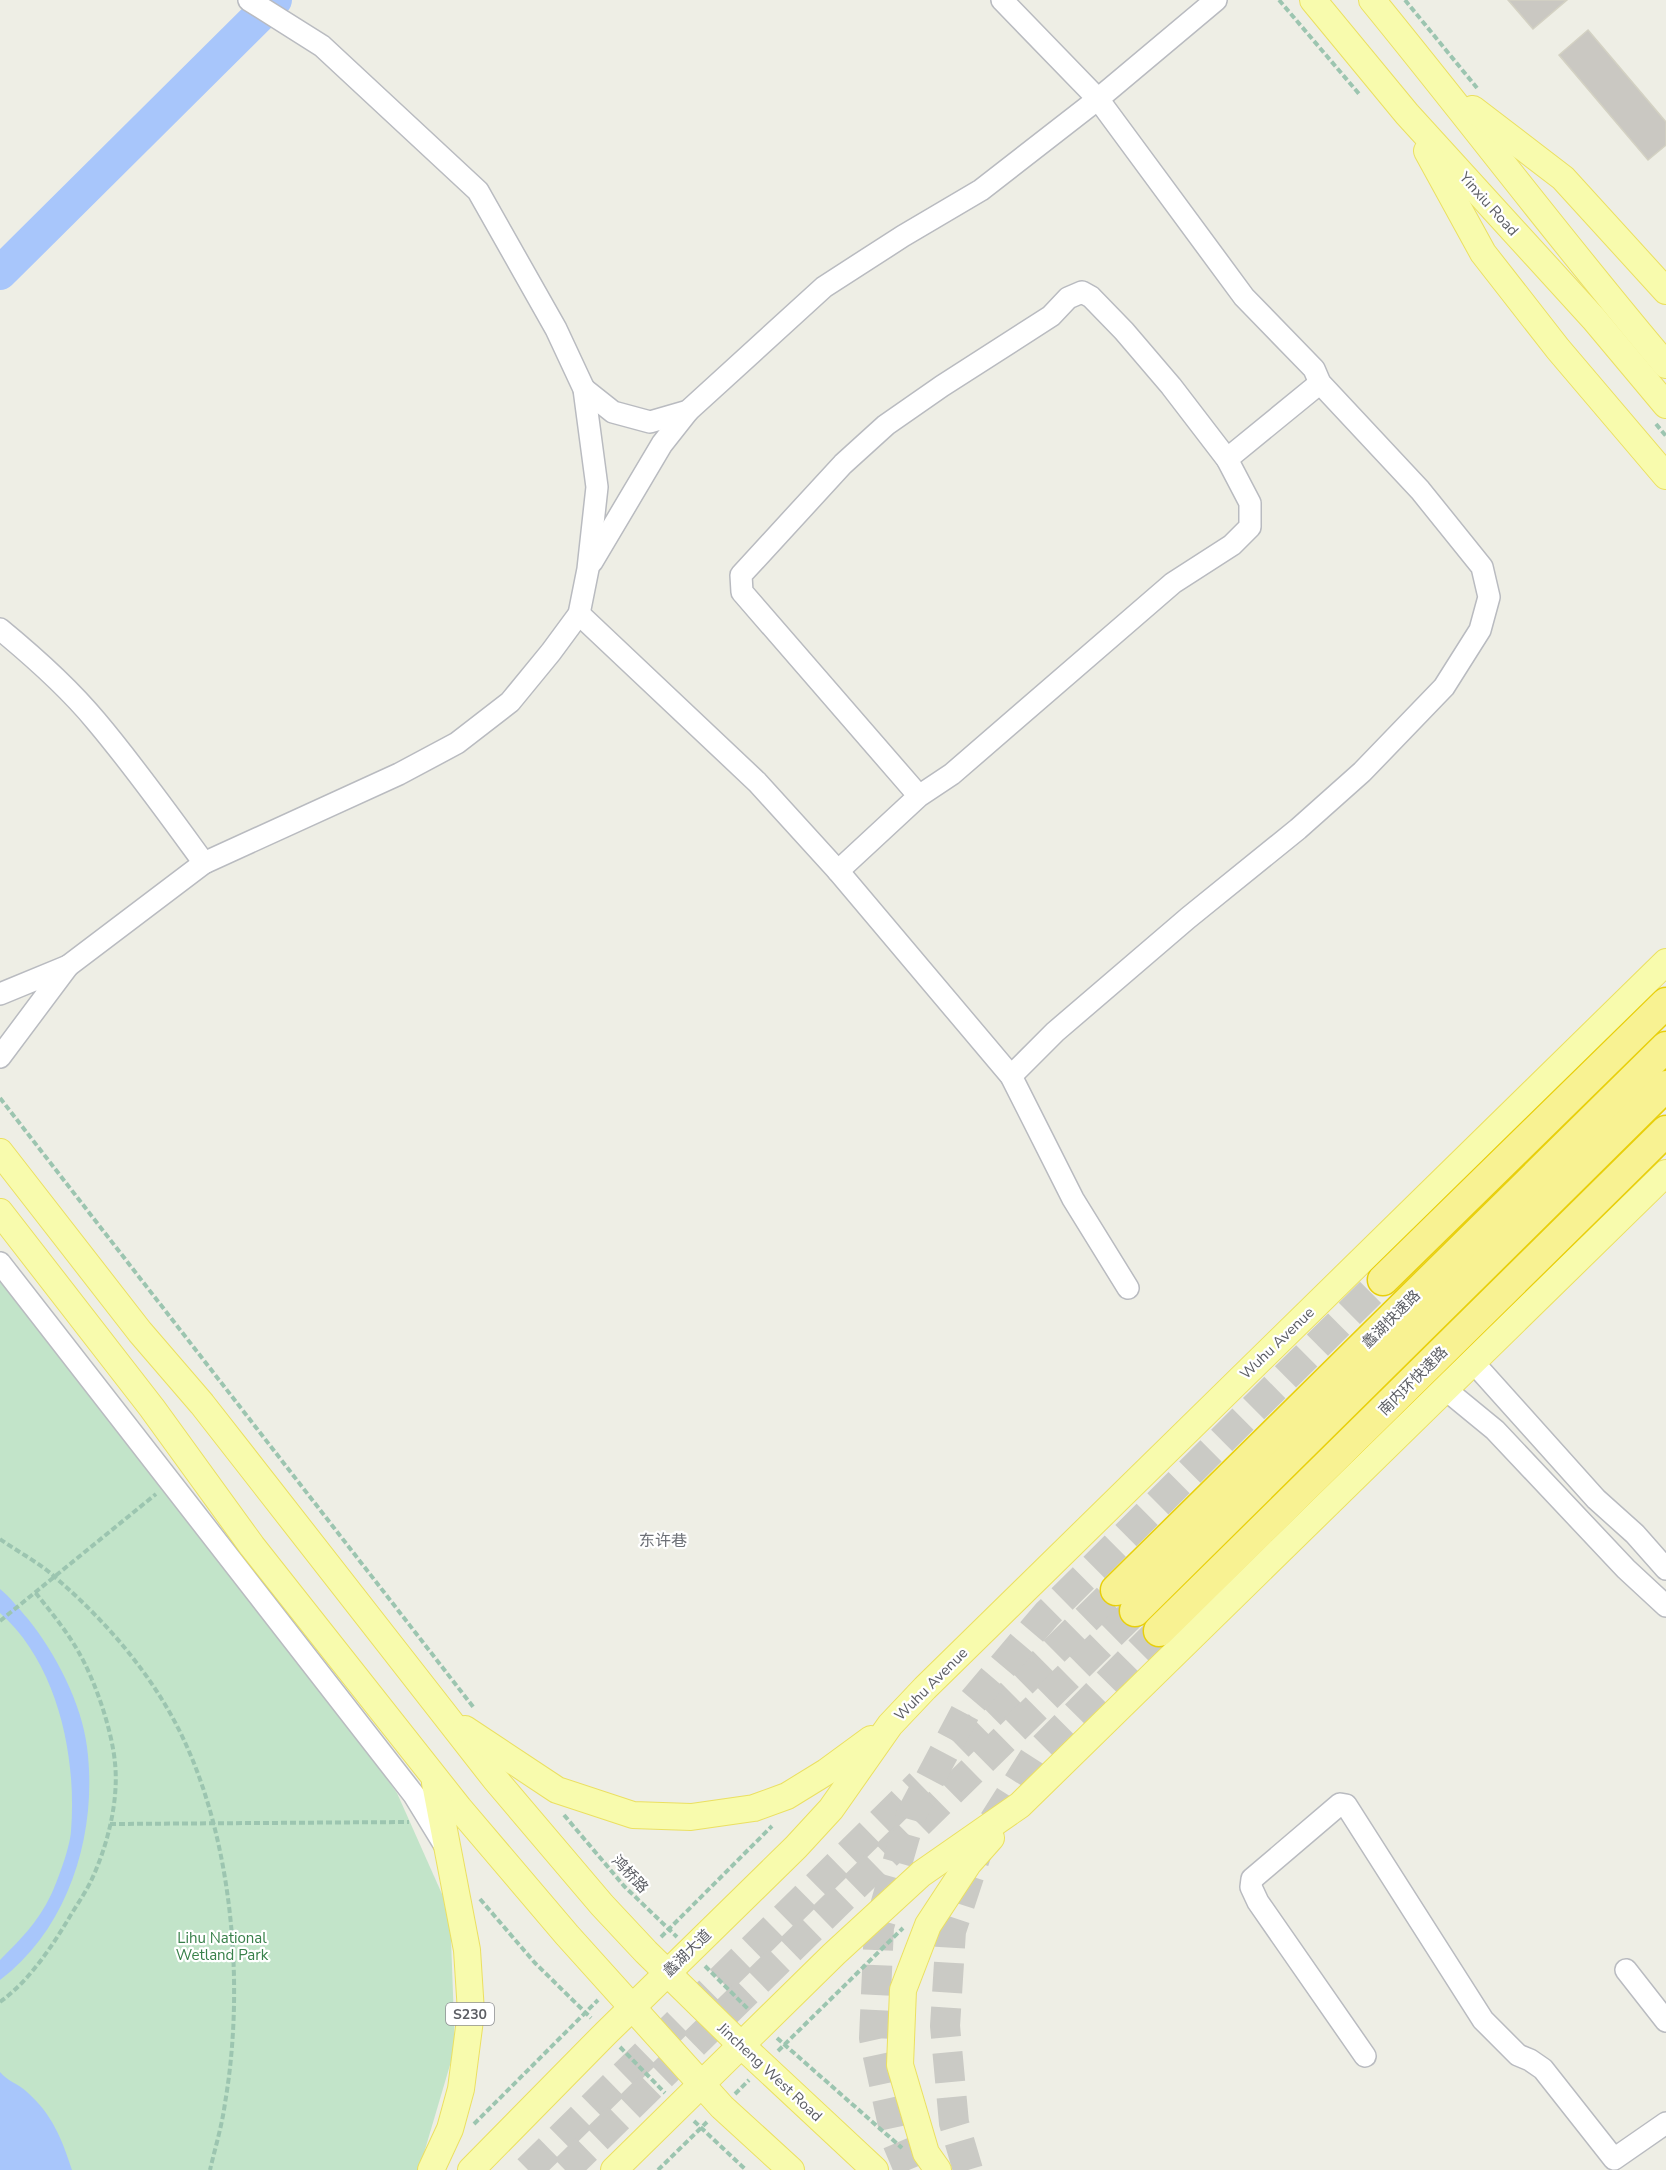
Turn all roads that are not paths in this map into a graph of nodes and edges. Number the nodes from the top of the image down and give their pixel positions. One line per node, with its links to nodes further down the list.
1 (249, 0): 12 (street)
2 (1002, 0): 7 (street)
3 (1216, 0): 7 (street)
4 (1313, 0): 8 (main road, Yinxiu Road)
5 (1372, 0): 6 (main road)
6 (1442, 85): 9 (main road); 10 (main road)
7 (1098, 99): 11 (street); 14 (street)
8 (1407, 114): 13 (main road, Yinxiu Road); 16 (main road)
9 (1666, 291)
10 (1666, 364)
11 (1320, 383): 15 (street); 29 (street)
12 (584, 389): 14 (street); 17 (street)
13 (1666, 405)
14 (688, 411): 17 (street)
15 (1227, 459): 20 (street); 20 (street)
16 (1666, 476)
17 (588, 569): 18 (street)
18 (579, 614): 21 (street); 22 (street)
19 (0, 629): 21 (street)
20 (919, 796): 22 (street)
21 (204, 863): 24 (street)
22 (838, 871): 29 (street)
23 (1666, 962): 44 (main road, Wuhu Avenue)
24 (68, 966): 25 (street); 28 (street)
25 (0, 994)
26 (1666, 1003): 36 (highway)
27 (1666, 1047): 30 (highway, 蠡湖快速路)
28 (0, 1057)
29 (1011, 1076): 37 (street)
30 (1666, 1086)
31 (1666, 1131): 42 (highway, 南内环快速路)
32 (0, 1152): 43 (main road, Jincheng West Road)
33 (1666, 1173): 38 (main road)
34 (0, 1212): 45 (main road)
35 (0, 1263): 47 (street)
36 (1383, 1280)
37 (1128, 1288)
38 (1473, 1362): 39 (main road); 40 (street)
39 (1445, 1389): 41 (street); 46 (main road)
40 (1666, 1569)
41 (1666, 1606)
42 (1159, 1631)
43 (447, 1717): 44 (main road); 49 (main road, Jincheng West Road)
44 (890, 1725): 49 (main road, 蠡湖大道)
45 (434, 1776): 47 (main road, S230); 50 (main road)
46 (1020, 1805): 52 (main road); 61 (main road)
47 (450, 1854): 56 (main road, S230)
48 (1626, 1970): 51 (street)
49 (667, 1973): 50 (main road, 蠡湖大道); 52 (main road, Jincheng West Road)
50 (632, 2007): 54 (main road); 57 (main road, 蠡湖大道)
51 (1666, 2021)
52 (741, 2045): 54 (main road); 60 (main road, Jincheng West Road)
53 (1365, 2056): 55 (street)
54 (701, 2083): 58 (main road); 59 (main road)
55 (1666, 2122)
56 (431, 2170)
57 (471, 2170)
58 (614, 2170)
59 (791, 2170)
60 (875, 2170)
61 (938, 2170)

